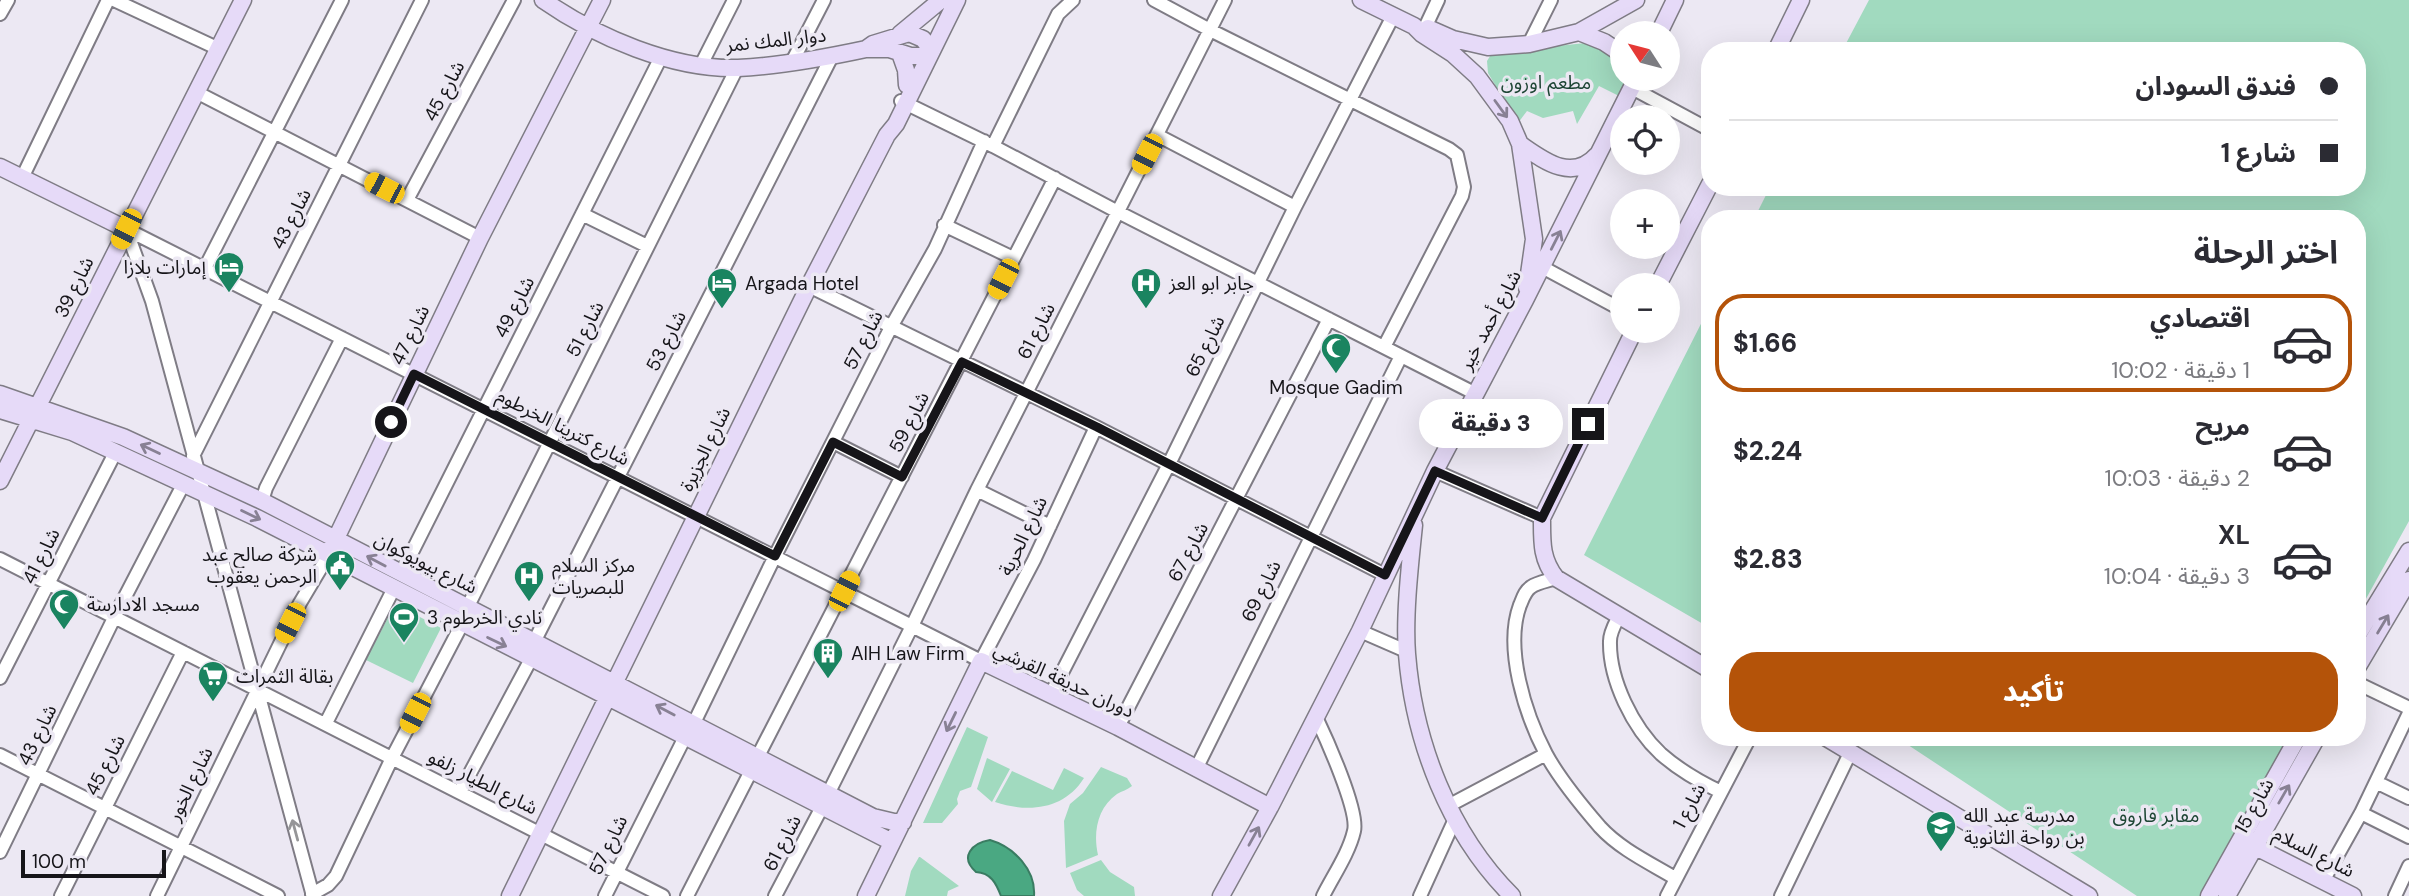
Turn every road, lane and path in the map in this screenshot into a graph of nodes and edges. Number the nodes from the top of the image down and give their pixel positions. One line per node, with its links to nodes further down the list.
1 (8, 0): 24 (street)
2 (108, 0): 60 (street)
3 (114, 0): 36 (street)
4 (243, 0): 36 (street, شارع 39)
5 (342, 0): 53 (street)
6 (422, 0): 58 (street, شارع 43)
7 (514, 0): 63 (street, شارع 45)
8 (543, 0): 27 (street, دوار المك نمر)
9 (602, 0): 27 (street, شارع 47)
10 (734, 0): 43 (street)
11 (824, 0): 42 (street)
12 (942, 0): 31 (street, دوار المك نمر)
13 (949, 0): 39 (street, شارع الجزيرة)
14 (957, 0): 39 (street, شارع الجزيرة)
15 (1073, 0): 55 (street, شارع 57)
16 (1154, 0): 29 (street)
17 (1225, 0): 29 (street, شارع 61)
18 (1361, 0): 25 (street)
19 (1438, 0): 28 (street)
20 (1551, 0): 33 (street)
21 (1636, 0): 30 (street)
22 (1675, 0): 26 (street)
23 (1801, 0): 32 (street)
24 (0, 14)
25 (1393, 16): 28 (street); 50 (street, شارع 65)
26 (1665, 21)
27 (589, 26): 41 (street, دوار المك نمر); 69 (street, شارع 47)
28 (1421, 29): 35 (street); 45 (street)
29 (1210, 30): 50 (street); 54 (street, شارع 61)
30 (1579, 32): 33 (street); 34 (street)
31 (900, 34): 37 (street, دوار المك نمر); 39 (street)
32 (1780, 42)
33 (1529, 44): 35 (street)
34 (1610, 46)
35 (1488, 47): 45 (street)
36 (219, 49): 49 (street, شارع 39)
37 (866, 49): 38 (street); 40 (street, دوار المك نمر)
38 (900, 52): 39 (street); 46 (street)
39 (927, 52): 46 (street, شارع الجزيرة); 51 (street, شارع الجزيرة)
40 (832, 56): 42 (street, دوار المك نمر); 101 (street, شارع 53)
41 (661, 57): 43 (street, دوار المك نمر); 66 (street, شارع 49)
42 (792, 62): 44 (street, دوار المك نمر)
43 (701, 65): 44 (street, دوار المك نمر)
44 (737, 68): 70 (street, شارع 51)
45 (1477, 76): 56 (street, one-way to 56)
46 (908, 85): 51 (street, شارع الجزيرة)
47 (1630, 91): 57 (street, شارع أحمد خير)
48 (1646, 91): 52 (street)
49 (198, 93): 53 (street); 68 (street, شارع 39)
50 (1350, 100): 64 (street, شارع 65); 84 (street)
51 (903, 102): 55 (street); 76 (street, شارع الجزيرة)
52 (1701, 125)
53 (275, 132): 58 (street); 73 (street)
54 (1157, 135): 64 (street); 65 (street, شارع 61)
55 (989, 144): 61 (street); 67 (street, شارع 57)
56 (1520, 144): 57 (street); 77 (street)
57 (1603, 146): 72 (street, شارع أحمد خير, one-way to 57)
58 (339, 165): 63 (street); 78 (street, شارع 43)
59 (0, 167): 60 (street)
60 (22, 178): 68 (street)
61 (1055, 178): 65 (street); 71 (street, شارع 59)
62 (1704, 196): 74 (street)
63 (407, 200): 69 (street)
64 (1295, 207): 75 (street, شارع 65)
65 (1118, 212): 75 (street); 88 (street, شارع 61)
66 (582, 214): 70 (street); 91 (street, شارع 49)
67 (944, 225): 71 (street); 81 (street, شارع 57)
68 (126, 229): 73 (street, شارع كترينا الخرطوم); 93 (street, شارع 39); 98 (street)
69 (480, 238): 87 (street, شارع 47)
70 (648, 246): 95 (street, شارع 51)
71 (1013, 258): 86 (street, شارع 59)
72 (1542, 267): 77 (street, شارع أحمد خير); 79 (street)
73 (205, 268): 78 (street, شارع كترينا الخرطوم)
74 (1664, 273)
75 (1258, 283): 80 (street); 99 (street, شارع 65)
76 (809, 286): 81 (street); 110 (street, شارع الجزيرة)
77 (1525, 300): 90 (street, شارع أحمد خير)
78 (271, 302): 82 (street, شارع كترينا الخرطوم); 98 (street, شارع 43)
79 (1610, 304)
80 (1329, 319): 84 (street); 107 (street, شارع 67)
81 (891, 327): 86 (street); 96 (street, شارع 57)
82 (342, 338): 87 (street, شارع كترينا الخرطوم); 108 (street)
83 (1628, 343): 111 (street)
84 (1384, 347): 85 (street)
85 (1401, 356): 90 (street); 113 (street, شارع 69)
86 (962, 362): 88 (street); 102 (street, شارع 59)
87 (414, 374): 91 (street, شارع كترينا الخرطوم); 114 (street, شارع 47)
88 (1026, 393): 94 (street); 105 (street, شارع 61)
89 (0, 394): 93 (street)
90 (1476, 394): 100 (street, شارع أحمد خير)
91 (484, 409): 95 (street, شارع كترينا الخرطوم); 122 (street, شارع 49)
92 (0, 410): 93 (street)
93 (35, 413): 97 (street, شارع بيويوكوان); 98 (street, شارع بيويوكوان, one-way to 93); 103 (street, شارع 39)
94 (1097, 427): 99 (street); 112 (street, شارع الحرية)
95 (550, 442): 101 (street, شارع كترينا الخرطوم); 125 (street, شارع 51)
96 (833, 442): 102 (street); 117 (street, شارع 57)
97 (116, 451): 104 (street, شارع بيويوكوان); 123 (street, شارع 41)
98 (196, 464): 106 (street); 108 (street, شارع بيويوكوان)
99 (1169, 464): 107 (street); 142 (street, شارع 65)
100 (1435, 471): 109 (street, شارع أحمد خير); 111 (street)
101 (618, 477): 110 (street, شارع كترينا الخرطوم); 132 (street, شارع 53)
102 (902, 477): 124 (street, شارع 59)
103 (0, 481)
104 (183, 485): 106 (street, شارع بيويوكوان); 127 (street, شارع 43)
105 (978, 490): 112 (street); 130 (street, شارع 61)
106 (204, 494): 116 (street, شارع بيويوكوان, one-way to 116); 141 (street)
107 (1237, 500): 113 (street); 147 (street, شارع 67)
108 (262, 501): 114 (street, شارع بيويوكوان)
109 (1415, 512): 119 (street, شارع أحمد خير); 133 (street)
110 (695, 516): 117 (street, شارع كترينا الخرطوم); 139 (street, شارع الجزيرة)
111 (1542, 518): 120 (street)
112 (1050, 526): 136 (street, شارع الحرية)
113 (1309, 537): 119 (street); 158 (street, شارع 69)
114 (335, 541): 116 (street, شارع 47); 122 (street, شارع بيويوكوان, one-way to 114)
115 (2409, 551): 128 (street)
116 (327, 556): 122 (street, شارع بيويوكوان); 141 (street, شارع 47)
117 (775, 556): 124 (street, شارع كترينا الخرطوم); 148 (street, شارع 57)
118 (0, 559): 123 (street, شارع الطيار زلفو)
119 (1385, 575): 131 (street, شارع أحمد خير)
120 (1556, 578): 126 (street); 154 (street)
121 (2409, 580): 135 (street, one-way to 121)
122 (398, 581): 125 (street, شارع بيويوكوان); 129 (street, شارع بيويوكوان); 146 (street, شارع 49)
123 (48, 583): 127 (street, شارع الطيار زلفو); 138 (street, شارع 41)
124 (844, 591): 130 (street, شارع كترينا الخرطوم); 157 (street, شارع 59)
125 (467, 608): 132 (street, شارع بيويوكوان)
126 (1619, 616): 137 (street); 162 (street)
127 (114, 618): 134 (street, شارع الطيار زلفو); 159 (street, شارع 43)
128 (2366, 621)
129 (462, 624): 132 (street, شارع بيويوكوان, one-way to 132); 156 (street)
130 (912, 626): 136 (street, شارع كترينا الخرطوم); 164 (street, شارع 61)
131 (1360, 631): 133 (street); 145 (street, شارع أحمد خير)
132 (532, 650): 139 (street, شارع بيويوكوان); 143 (street, شارع بيويوكوان); 161 (street, شارع 53)
133 (1406, 651): 167 (street)
134 (183, 652): 141 (street, شارع الطيار زلفو); 166 (street, شارع 45)
135 (2366, 653)
136 (981, 661): 142 (street, دوران حديقة القرشي); 169 (street, دوران حديقة القرشي, one-way to 169)
137 (1701, 665)
138 (0, 678)
139 (614, 682): 143 (street, شارع الجزيرة); 148 (street, شارع بيويوكوان, one-way to 139)
140 (2366, 689): 144 (street)
141 (257, 690): 146 (street, شارع الطيار زلفو); 174 (street, شارع الخور); 181 (street, one-way to 141)
142 (1051, 694): 147 (street, دوران حديقة القرشي)
143 (608, 698): 148 (street, شارع بيويوكوان); 170 (street, شارع الجزيرة)
144 (2409, 711): 160 (street)
145 (1316, 717): 165 (street, شارع أحمد خير); 194 (street)
146 (326, 723): 156 (street, شارع الطيار زلفو)
147 (1118, 727): 158 (street, دوران حديقة القرشي)
148 (689, 731): 157 (street, شارع بيويوكوان); 178 (street, شارع 57)
149 (1744, 746): 162 (street, شارع 1)
150 (1842, 746): 153 (street)
151 (2293, 746): 172 (street, شارع 15)
152 (2312, 746): 175 (street, شارع 15, one-way to 152)
153 (1851, 751): 183 (street); 197 (street)
154 (1546, 754): 167 (street); 179 (street)
155 (0, 755): 159 (street)
156 (392, 758): 161 (street, شارع الطيار زلفو); 181 (street)
157 (755, 764): 164 (street, شارع بيويوكوان); 190 (street, شارع 59)
158 (1196, 769): 165 (street, دوران حديقة القرشي)
159 (38, 776): 166 (street); 176 (street, شارع 43)
160 (2376, 782): 163 (street); 168 (street)
161 (460, 792): 170 (street, شارع الطيار زلفو)
162 (1721, 793): 179 (street, شارع 1)
163 (2409, 798)
164 (825, 801): 169 (street, شارع بيويوكوان); 173 (street, شارع بيويوكوان); 191 (street, شارع 61)
165 (1270, 807): 193 (street, one-way to 165)
166 (104, 809): 174 (street); 184 (street, شارع 45)
167 (1451, 812): 182 (street); 195 (street)
168 (2361, 813): 171 (street); 180 (street)
169 (903, 822): 173 (street, دوران حديقة القرشي)
170 (541, 834): 178 (street, شارع الطيار زلفو); 187 (street, شارع الجزيرة)
171 (2409, 837)
172 (2239, 840): 175 (street, شارع السلام); 198 (street, شارع 15)
173 (892, 842): 192 (street, دوران حديقة القرشي)
174 (181, 846): 185 (street, شارع الخور); 186 (street)
175 (2256, 846): 180 (street, شارع السلام); 199 (street, شارع 15)
176 (0, 852)
177 (2409, 866): 201 (street)
178 (616, 873): 188 (street, شارع 57); 189 (street, شارع الطيار زلفو)
179 (1675, 878): 196 (street, شارع 1)
180 (2323, 881): 200 (street, شارع السلام)
181 (312, 895)
182 (1510, 895)
183 (2086, 895)
184 (61, 896)
185 (157, 896)
186 (278, 896)
187 (510, 896)
188 (605, 896)
189 (663, 896)
190 (687, 896)
191 (775, 896)
192 (866, 896)
193 (1222, 896)
194 (1323, 896)
195 (1420, 896)
196 (1667, 896)
197 (1782, 896)
198 (2209, 896)
199 (2227, 896)
200 (2353, 896)
201 (2395, 896)

